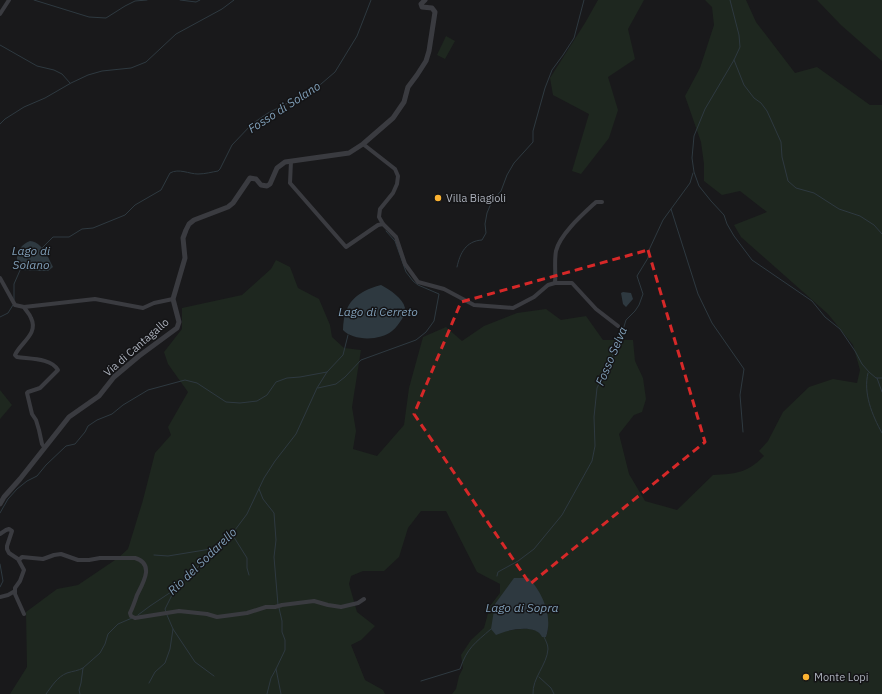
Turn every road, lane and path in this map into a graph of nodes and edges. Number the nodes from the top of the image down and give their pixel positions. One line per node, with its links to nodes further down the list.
1 (9, 0): 3 (street)
2 (425, 0): 4 (street)
3 (0, 14)
4 (363, 144): 5 (street); 7 (street)
5 (291, 161): 7 (street); 10 (street)
6 (602, 202): 9 (street)
7 (383, 224): 9 (street)
8 (0, 278): 11 (street)
9 (555, 283): 12 (street)
10 (173, 299): 11 (street); 13 (street, Via di Cantagallo)
11 (24, 307): 13 (street)
12 (618, 326)
13 (44, 447): 14 (street, Via di Cantagallo)
14 (0, 504)
15 (0, 534): 16 (street)
16 (19, 560): 17 (street); 19 (street)
17 (15, 591): 18 (street); 20 (street)
18 (0, 597)
19 (364, 599)
20 (24, 614)

